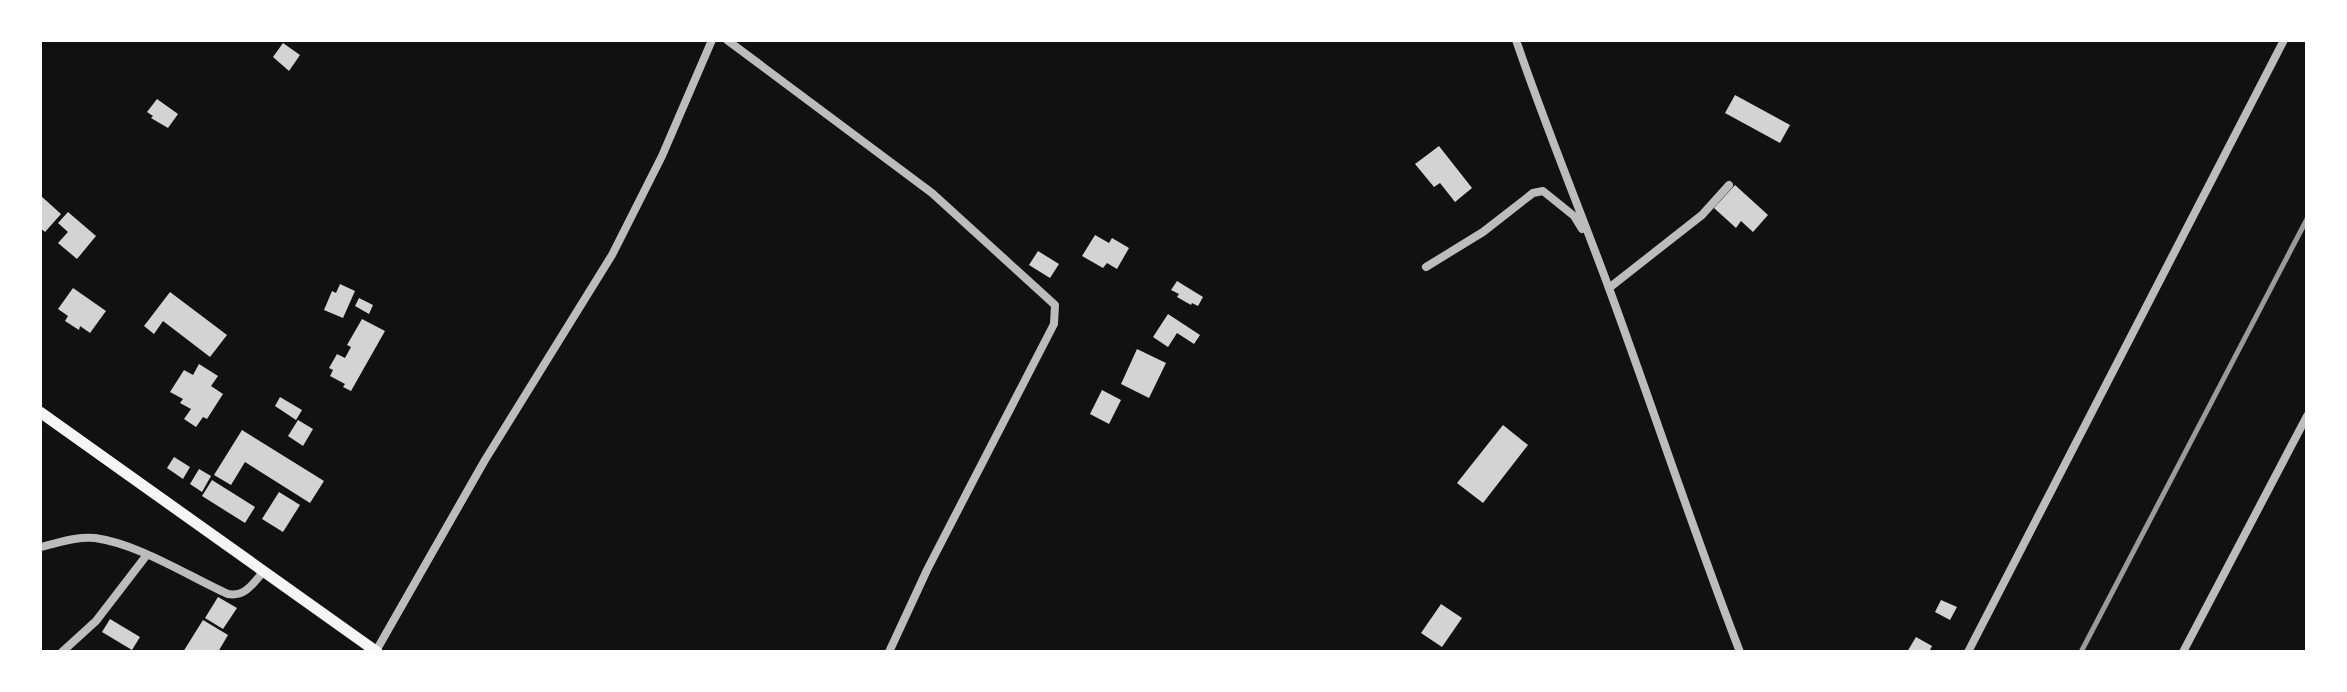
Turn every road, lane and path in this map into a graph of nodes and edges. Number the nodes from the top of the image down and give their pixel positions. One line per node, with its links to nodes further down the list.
1 (712, 40): 15 (street)
2 (727, 40): 16 (street)
3 (1516, 40): 6 (street)
4 (2284, 40): 18 (street)
5 (1729, 185): 8 (street)
6 (1590, 239): 7 (street); 8 (street)
7 (1426, 267)
8 (1609, 288): 17 (street)
9 (40, 412): 13 (main road)
10 (2307, 416): 19 (street)
11 (40, 547): 12 (street)
12 (146, 556): 13 (street); 14 (street)
13 (264, 571): 15 (main road)
14 (62, 652)
15 (377, 652)
16 (889, 652)
17 (1740, 652)
18 (1968, 652)
19 (2183, 652)

